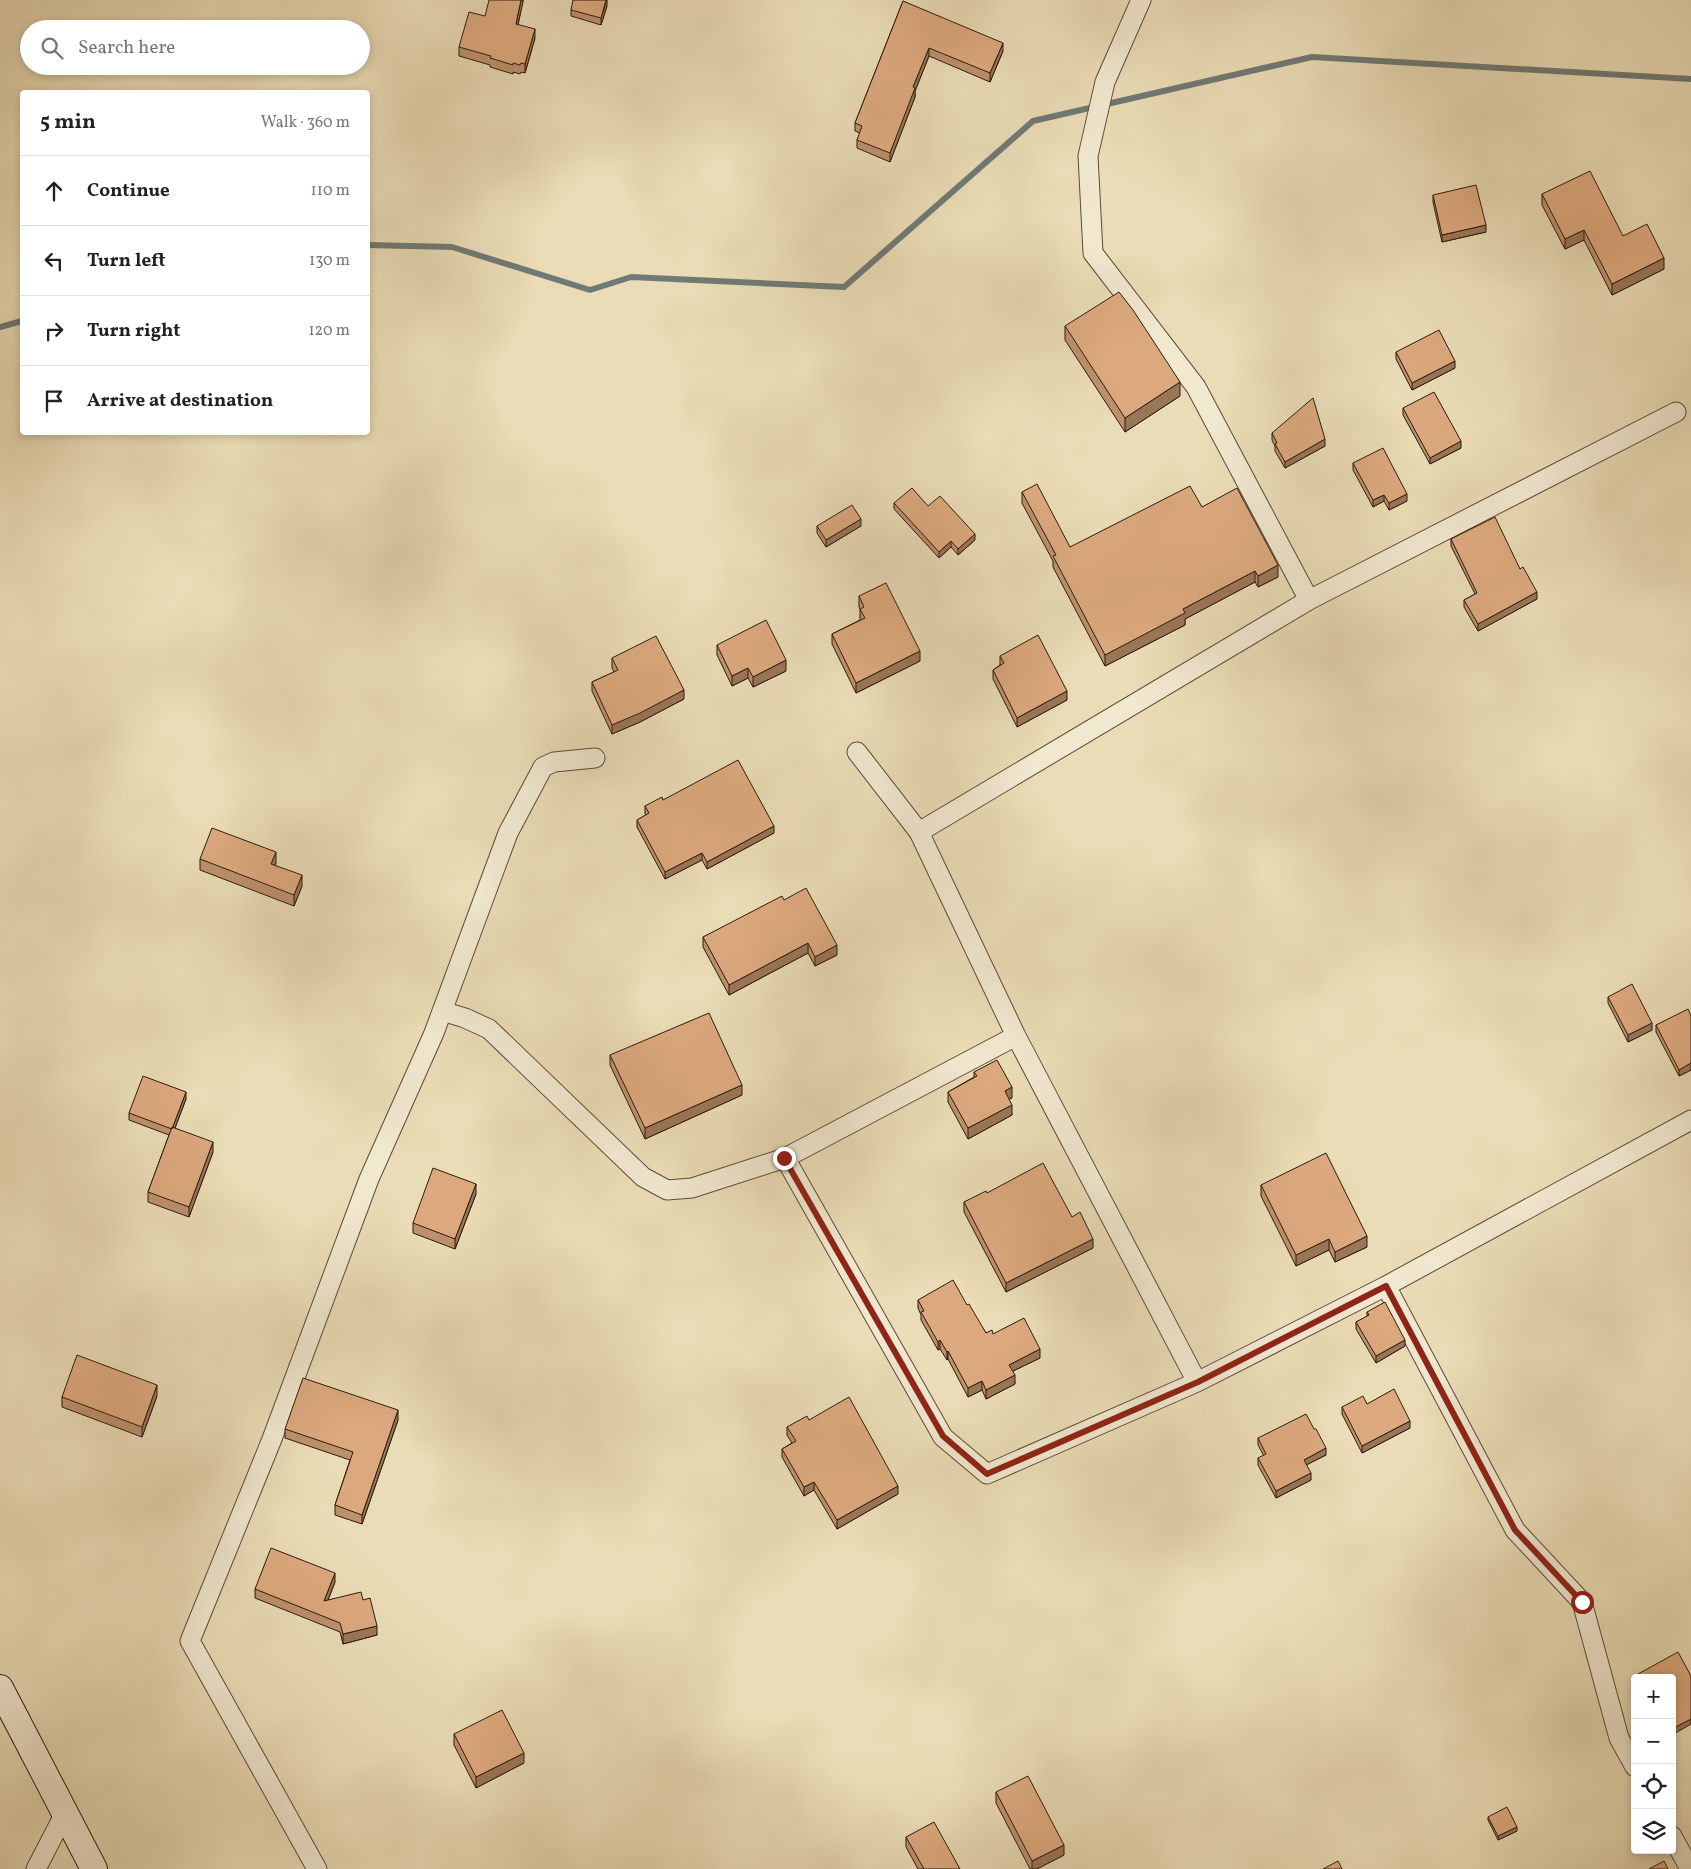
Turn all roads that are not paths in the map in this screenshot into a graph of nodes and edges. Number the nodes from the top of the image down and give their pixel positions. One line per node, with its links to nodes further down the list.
1 (1141, 0): 3 (street)
2 (1676, 412): 3 (street)
3 (1309, 600): 6 (street)
4 (857, 752): 6 (street)
5 (595, 758): 7 (street)
6 (919, 832): 8 (street)
7 (442, 1011): 10 (street); 19 (street)
8 (1016, 1036): 10 (street); 12 (street)
9 (1691, 1120): 11 (street)
10 (784, 1158): 12 (street)
11 (1386, 1286): 12 (street); 14 (street)
12 (1198, 1382)
13 (0, 1688): 15 (main road)
14 (1633, 1764)
15 (65, 1813): 17 (street); 18 (main road)
16 (1676, 1843): 20 (street)
17 (36, 1869)
18 (94, 1869)
19 (317, 1869)
20 (1690, 1869)

